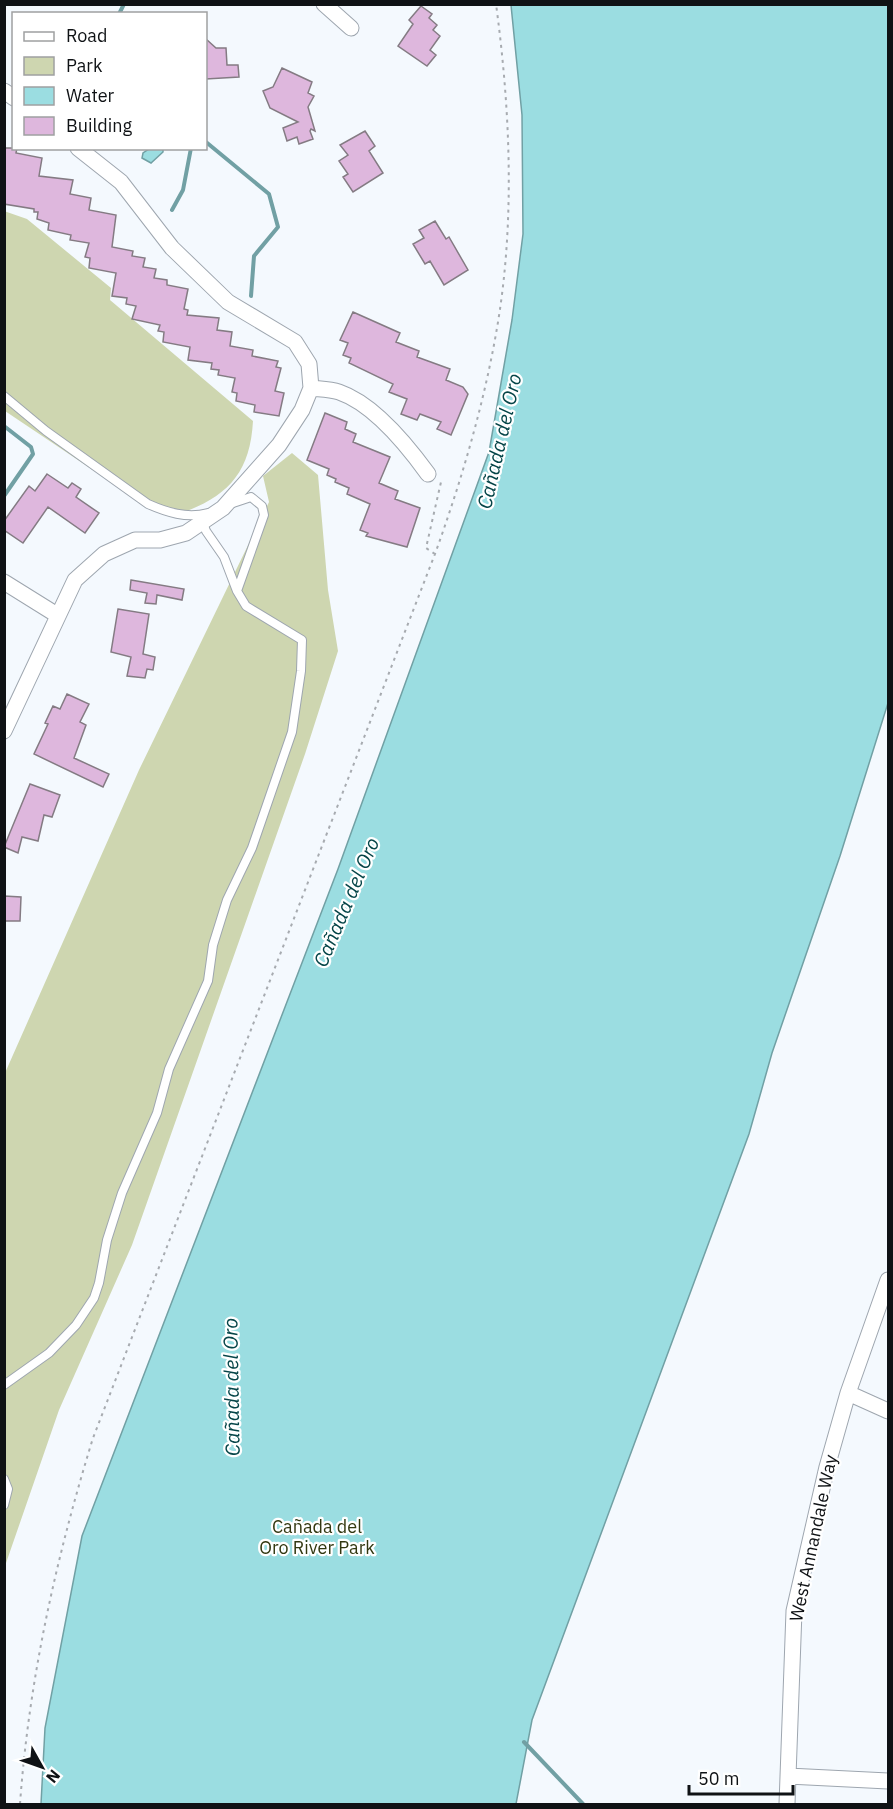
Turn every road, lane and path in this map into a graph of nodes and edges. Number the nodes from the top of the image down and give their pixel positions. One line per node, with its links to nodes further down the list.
1 (324, 4): 3 (street)
2 (496, 4): 10 (path)
3 (351, 28)
4 (81, 150): 5 (street)
5 (310, 388): 7 (street); 8 (street)
6 (4, 396): 9 (lane)
7 (428, 474): 10 (path)
8 (223, 508): 9 (street); 12 (lane)
9 (201, 519): 12 (lane); 13 (street)
10 (435, 554): 23 (path)
11 (4, 582): 13 (street)
12 (237, 591): 16 (lane)
13 (57, 615): 14 (street)
14 (4, 732)
15 (888, 1280): 17 (street, West Annandale Way)
16 (4, 1386)
17 (848, 1392): 18 (street); 21 (street, West Annandale Way)
18 (888, 1411)
19 (4, 1479): 20 (lane)
20 (4, 1505)
21 (788, 1776): 22 (street); 24 (street, West Annandale Way)
22 (888, 1781)
23 (20, 1804)
24 (787, 1804)

